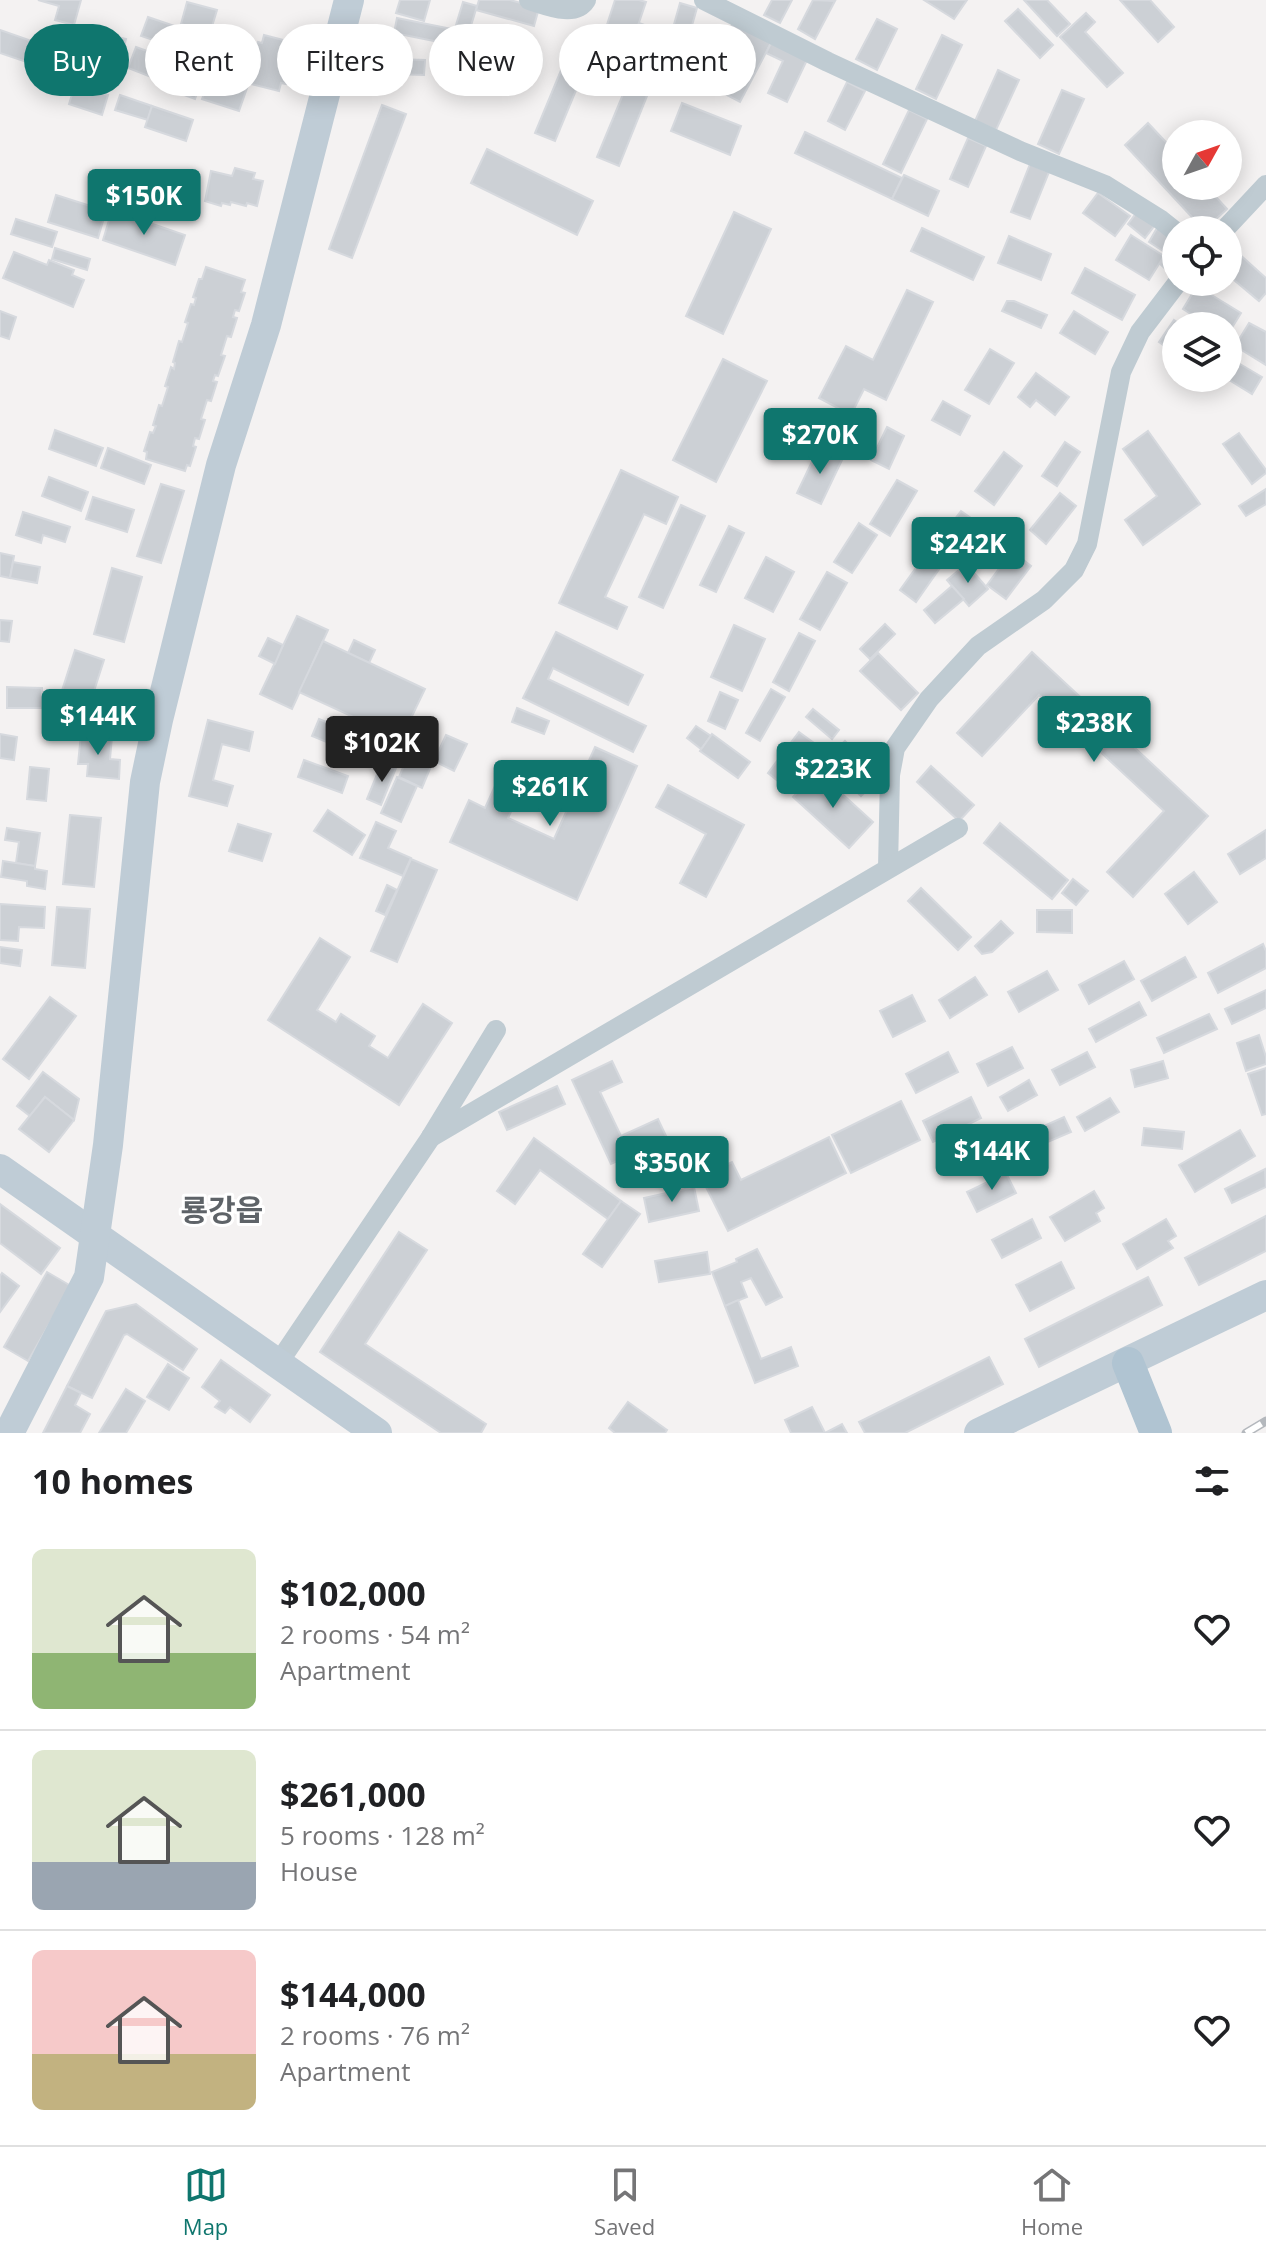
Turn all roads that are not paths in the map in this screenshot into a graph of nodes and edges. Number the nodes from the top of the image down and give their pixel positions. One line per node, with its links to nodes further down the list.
1 (349, 0): 14 (main road)
2 (529, 0): 3 (street)
3 (586, 0)
4 (704, 0): 7 (street)
5 (1266, 185): 6 (street)
6 (1237, 216)
7 (1162, 221)
8 (1167, 296): 10 (street)
9 (958, 828): 10 (street)
10 (888, 868): 12 (street)
11 (496, 1030): 12 (street)
12 (431, 1137): 17 (street)
13 (0, 1169): 14 (main road)
14 (94, 1237): 17 (main road); 18 (main road)
15 (1266, 1295): 16 (main road)
16 (1128, 1363): 20 (main road); 21 (main road)
17 (277, 1365): 19 (main road)
18 (9, 1433)
19 (377, 1433)
20 (979, 1433)
21 (1156, 1433)

